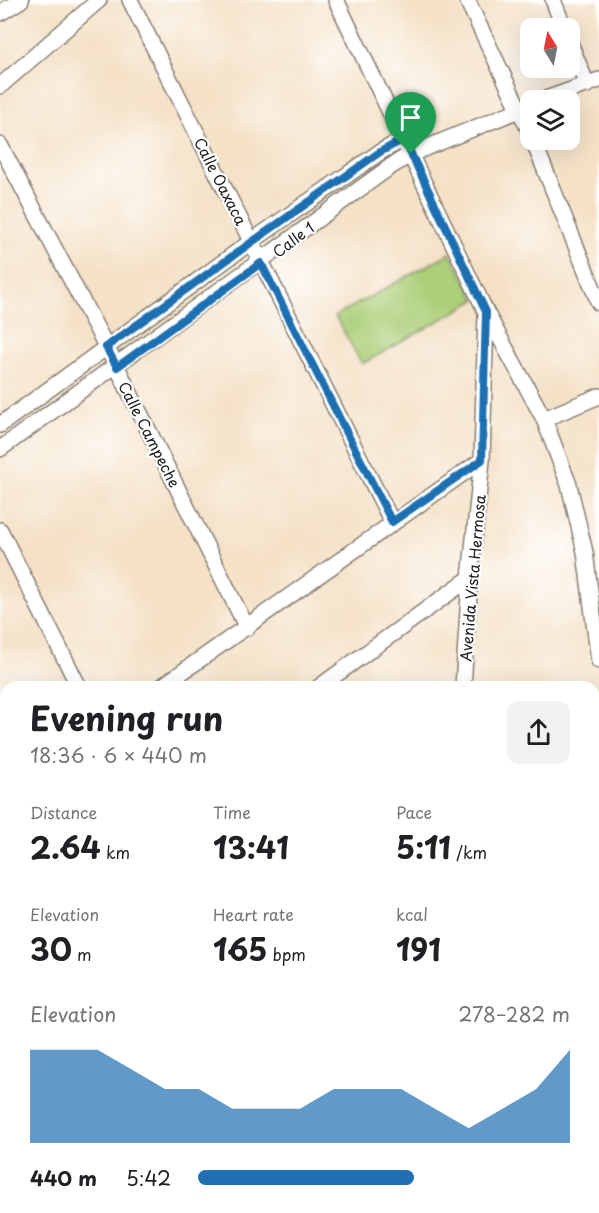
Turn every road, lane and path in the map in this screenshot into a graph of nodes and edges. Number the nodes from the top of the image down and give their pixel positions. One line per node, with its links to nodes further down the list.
1 (21, 0): 7 (street)
2 (99, 0): 11 (street)
3 (130, 0): 19 (street, Calle Oaxaca)
4 (336, 0): 15 (street, Avenida Vista Hermosa)
5 (468, 0): 13 (street)
6 (553, 0): 8 (street)
7 (0, 13)
8 (560, 18)
9 (580, 60): 10 (street)
10 (593, 82): 12 (street)
11 (0, 86)
12 (571, 90)
13 (520, 96)
14 (520, 109): 18 (street, Calle 1)
15 (404, 139): 18 (street, Avenida Vista Hermosa); 19 (street, Calle 1)
16 (0, 145): 23 (street, Calle Campeche)
17 (537, 150): 21 (street)
18 (411, 154): 20 (street, Calle 1); 22 (street, Avenida Vista Hermosa)
19 (252, 242): 20 (street, Calle Oaxaca); 23 (street, Calle 1)
20 (261, 263): 24 (street, Calle 1); 30 (street, Calle Oaxaca)
21 (599, 303)
22 (486, 312): 26 (street); 29 (street, Avenida Vista Hermosa)
23 (106, 347): 24 (street, Calle Campeche); 27 (street, Calle 1)
24 (117, 367): 28 (street, Calle 1); 33 (street, Calle Campeche)
25 (599, 396): 26 (street)
26 (544, 418): 34 (street)
27 (0, 426)
28 (0, 449)
29 (482, 460): 30 (street); 32 (street, Avenida Vista Hermosa)
30 (392, 522): 33 (street)
31 (0, 530): 35 (street)
32 (470, 578): 37 (street); 38 (street, Avenida Vista Hermosa)
33 (247, 628): 36 (street)
34 (599, 661)
35 (76, 681)
36 (170, 681)
37 (327, 681)
38 (463, 681)

